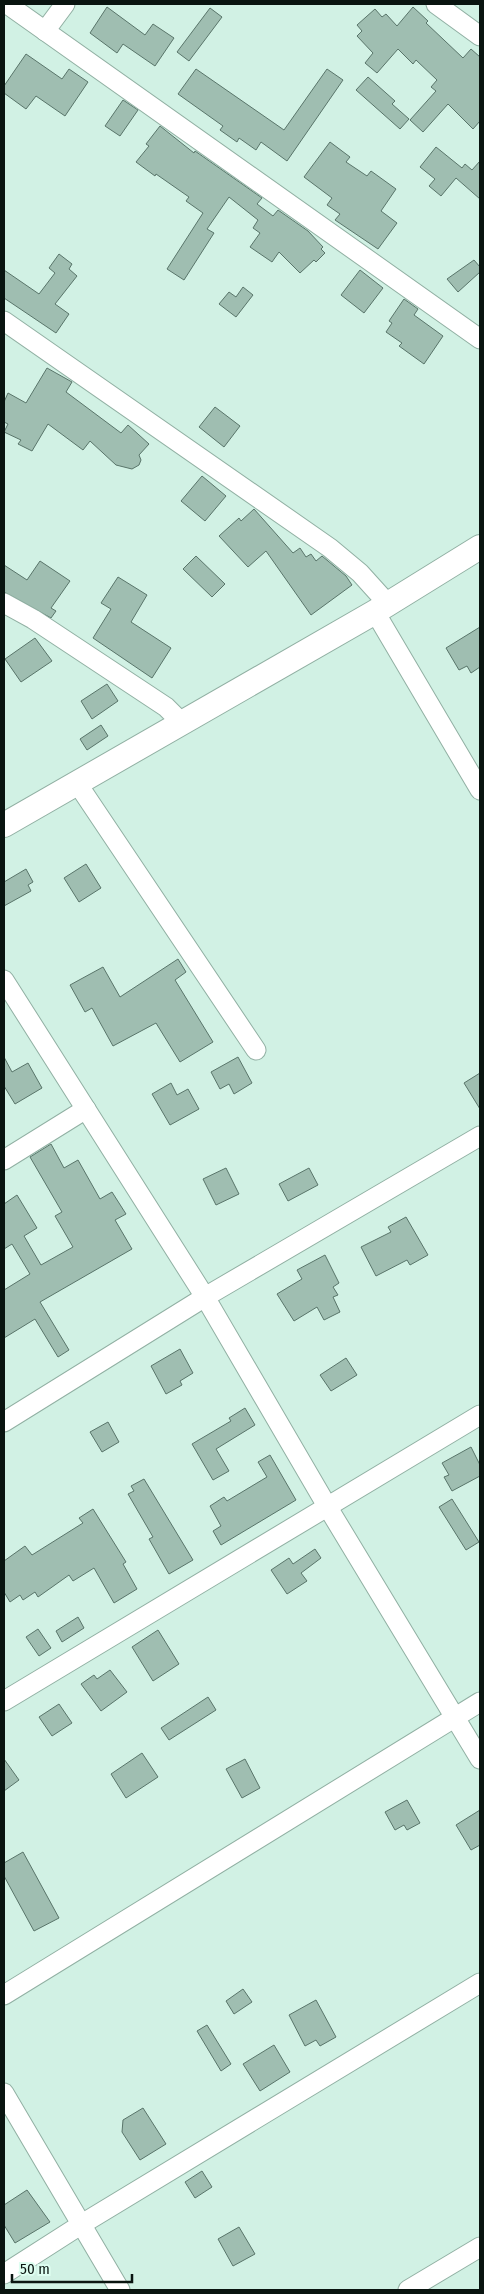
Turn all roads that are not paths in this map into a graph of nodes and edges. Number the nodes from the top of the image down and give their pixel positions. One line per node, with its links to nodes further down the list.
1 (7, 4): 4 (street)
2 (65, 4): 4 (street)
3 (436, 4): 5 (street)
4 (45, 31): 7 (street)
5 (480, 36)
6 (4, 321): 10 (street)
7 (480, 339)
8 (480, 547): 10 (street)
9 (4, 603): 11 (street)
10 (381, 608): 11 (street); 13 (street)
11 (182, 724): 12 (street)
12 (77, 783): 14 (street); 16 (street)
13 (480, 790)
14 (4, 826)
15 (4, 980): 17 (street)
16 (256, 1050)
17 (86, 1110): 19 (street); 20 (street)
18 (480, 1136): 20 (street)
19 (4, 1160)
20 (205, 1297): 22 (street); 23 (street)
21 (480, 1415): 23 (street)
22 (4, 1422)
23 (327, 1506): 24 (street); 26 (street)
24 (4, 1701)
25 (480, 1702): 26 (street)
26 (454, 1717): 27 (street); 29 (street)
27 (480, 1759)
28 (480, 1983): 31 (street)
29 (4, 1995)
30 (4, 2093): 31 (street)
31 (82, 2224): 33 (street); 34 (street)
32 (480, 2247): 35 (street)
33 (4, 2274)
34 (120, 2290)
35 (408, 2290)

